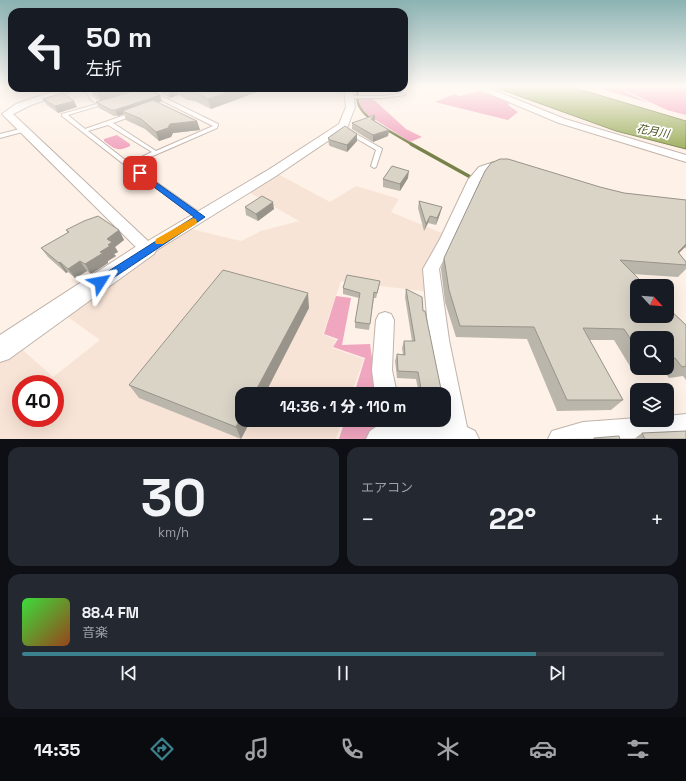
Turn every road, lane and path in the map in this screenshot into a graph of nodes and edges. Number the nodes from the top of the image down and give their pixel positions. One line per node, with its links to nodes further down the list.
1 (19, 107): 9 (street)
2 (89, 107): 10 (lane)
3 (179, 107): 12 (lane)
4 (350, 107): 8 (street)
5 (531, 107): 13 (street)
6 (138, 112): 7 (lane)
7 (109, 122): 10 (lane); 12 (lane)
8 (344, 126): 15 (lane); 17 (street)
9 (24, 130): 11 (lane); 18 (street)
10 (84, 131): 14 (lane)
11 (0, 136)
12 (155, 152): 14 (lane)
13 (686, 159)
14 (128, 165): 17 (lane)
15 (374, 166)
16 (517, 167): 24 (street)
17 (200, 217): 18 (street)
18 (148, 249): 20 (street)
19 (385, 320): 21 (street)
20 (0, 350)
21 (385, 387)
22 (686, 425): 25 (street)
23 (387, 429): 24 (street)
24 (462, 436)
25 (560, 439)

